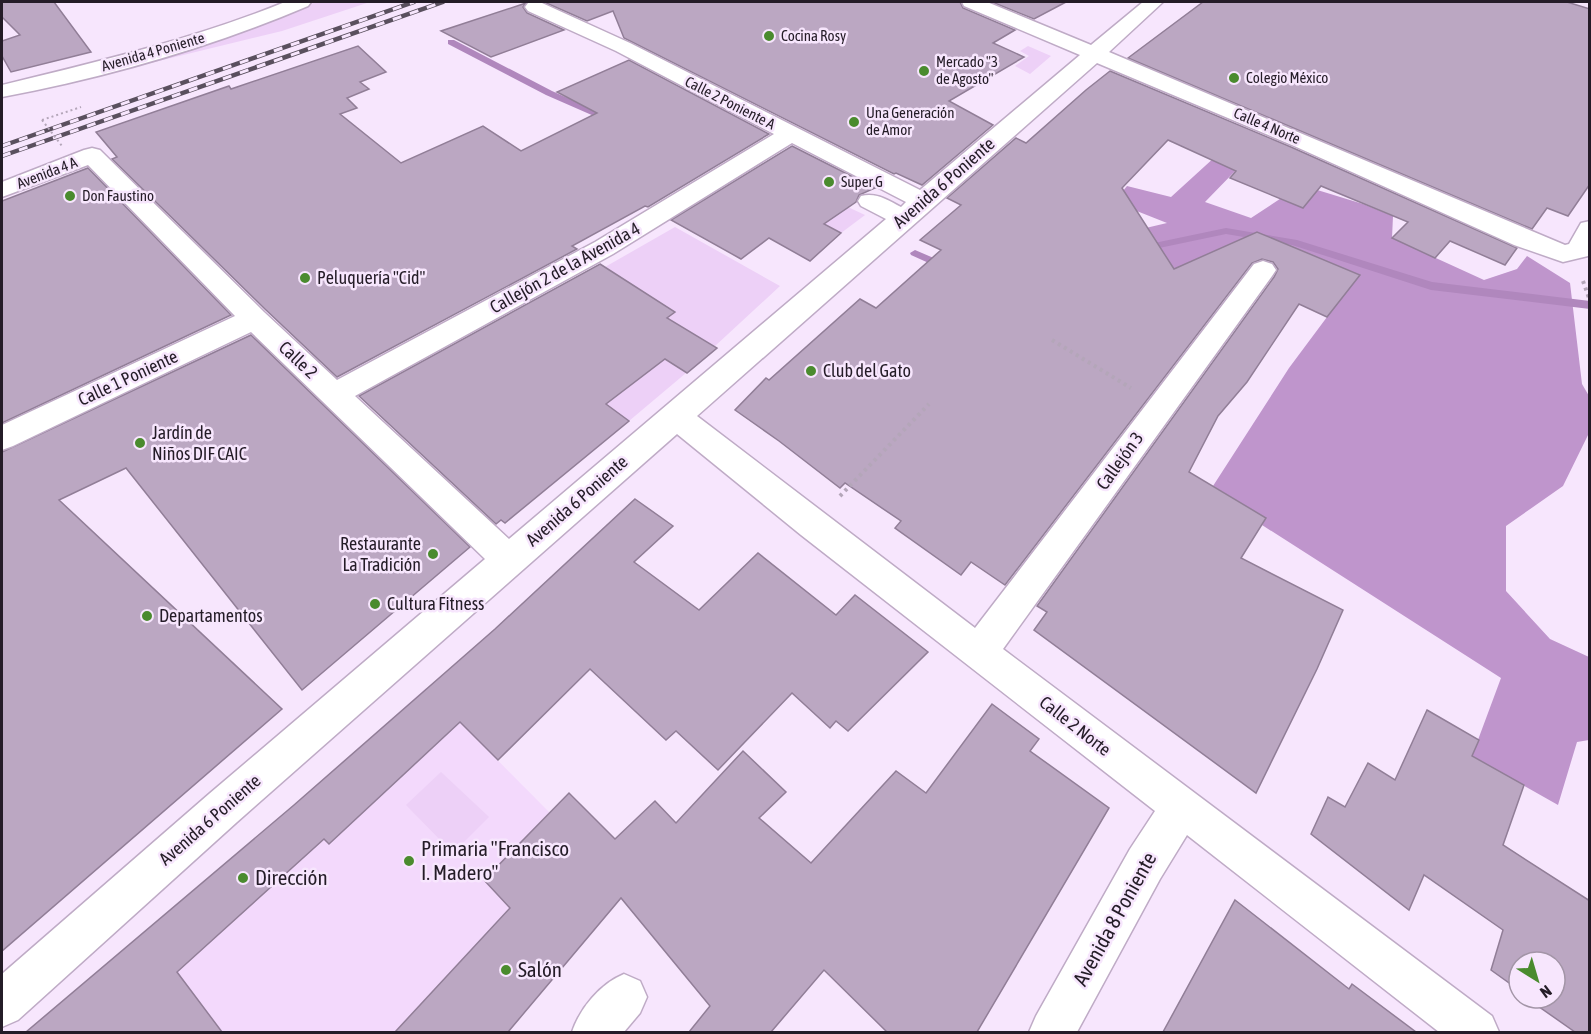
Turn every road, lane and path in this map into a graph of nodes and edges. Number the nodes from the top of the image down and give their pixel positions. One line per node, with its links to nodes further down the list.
1 (301, 2): 6 (street, Avenida 4 Poniente)
2 (971, 2): 5 (street, Calle 4 Norte)
3 (1154, 2): 5 (street, Avenida 6 Poniente)
4 (535, 7): 8 (street, Calle 2 Poniente A)
5 (1093, 53): 13 (street, Avenida 6 Poniente); 14 (street, Calle 4 Norte)
6 (2, 91)
7 (42, 120): 9 (path, bridge)
8 (790, 134): 13 (street, Calle 2 Poniente A); 20 (street, Callejón 2 de la Avenida 4)
9 (62, 146)
10 (92, 156): 11 (street, Avenida 4 A); 18 (street, Calle 2)
11 (2, 190)
12 (870, 201): 13 (street)
13 (914, 210): 23 (street, Avenida 6 Poniente)
14 (1590, 229)
15 (1263, 270): 22 (street, Callejón 3)
16 (1582, 279): 17 (path)
17 (1590, 301)
18 (254, 319): 20 (street, Calle 2); 24 (street, Calle 1 Poniente)
19 (1052, 340): 22 (path)
20 (335, 394): 26 (street, Calle 2)
21 (929, 404): 25 (path)
22 (1160, 406): 27 (street, Callejón 3)
23 (675, 416): 25 (street, Calle 2 Norte); 26 (street, Avenida 6 Poniente)
24 (2, 438)
25 (813, 525): 27 (street, Calle 2 Norte)
26 (509, 560): 30 (street, Avenida 6 Poniente)
27 (979, 652): 28 (street, Calle 2 Norte)
28 (1181, 807): 32 (street, Avenida 8 Poniente); 33 (street, Calle 2 Norte)
29 (624, 997): 31 (street)
30 (2, 1004)
31 (595, 1032)
32 (1052, 1032)
33 (1476, 1032)

